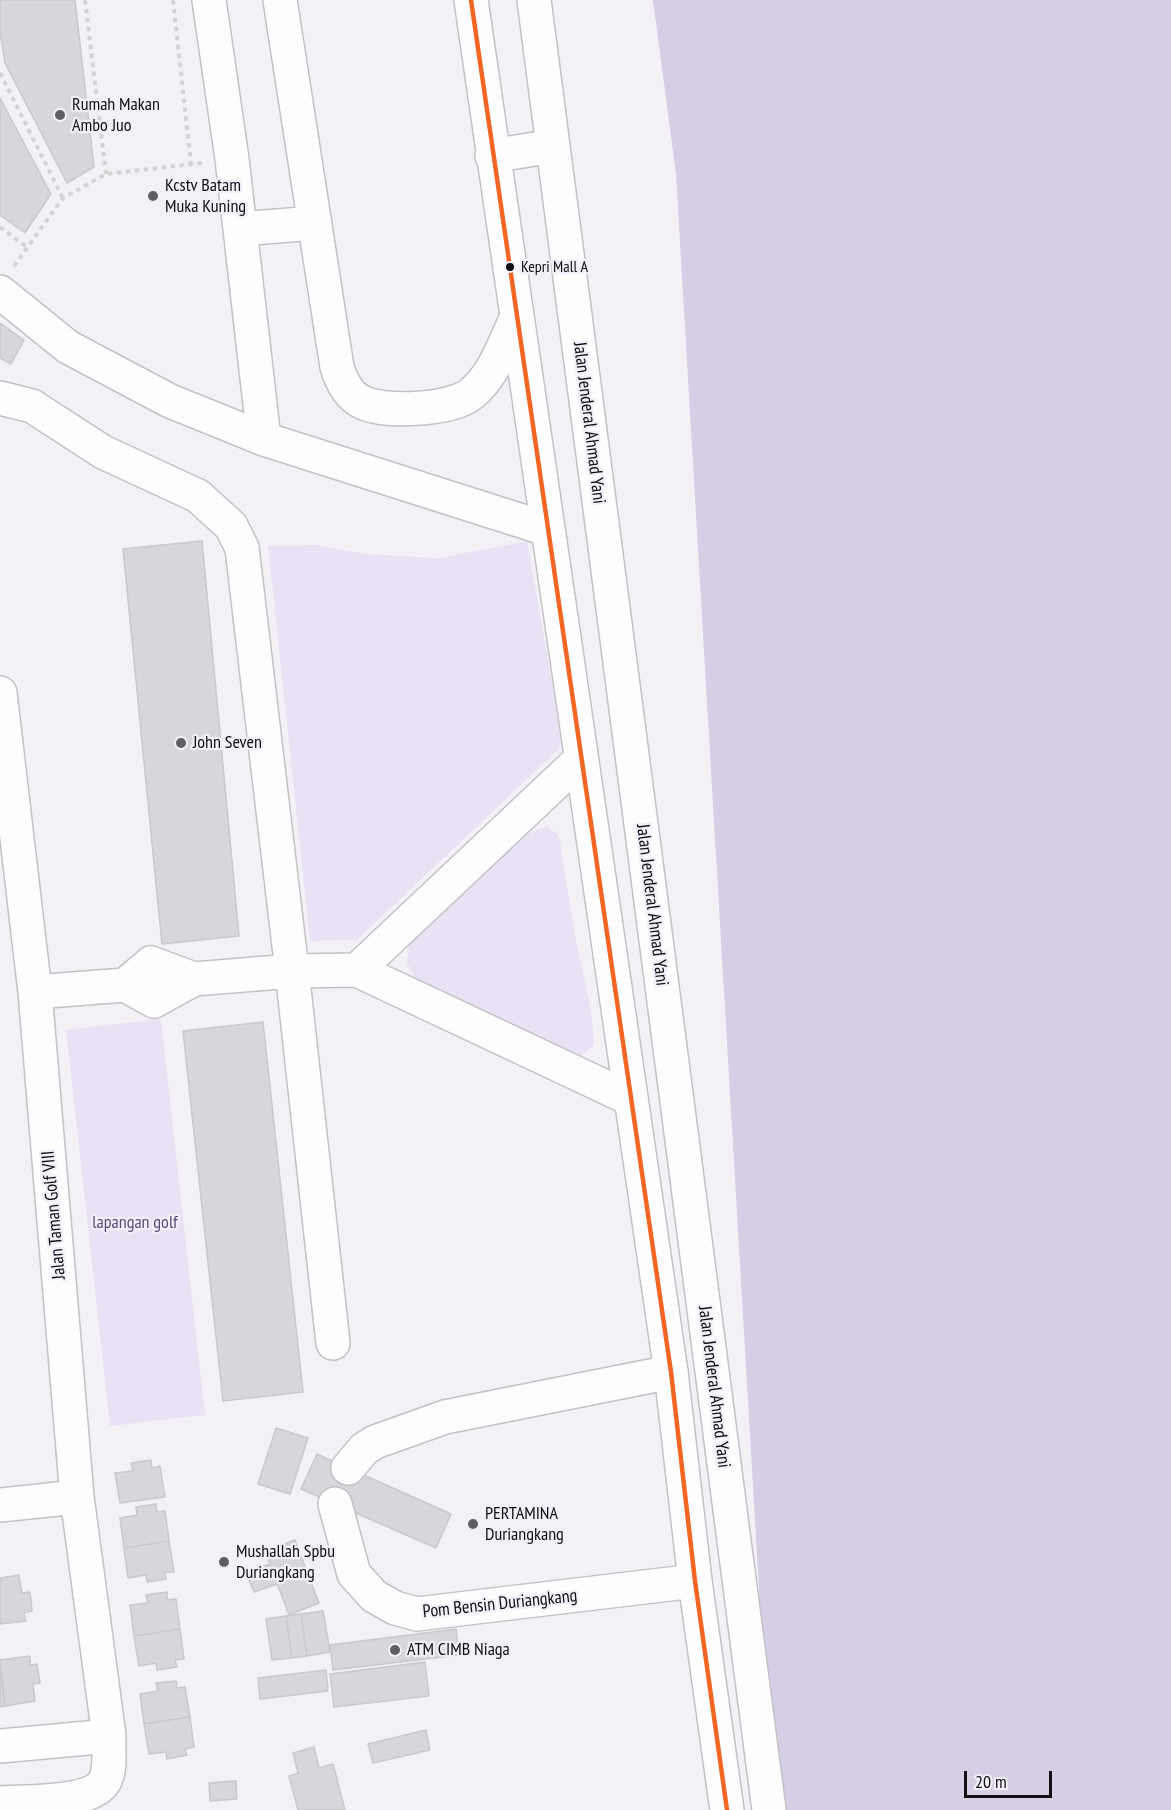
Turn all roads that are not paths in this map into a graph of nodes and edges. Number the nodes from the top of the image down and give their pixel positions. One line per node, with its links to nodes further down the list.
1 (209, 0): 8 (main road)
2 (280, 0): 7 (main road)
3 (471, 0): 6 (main road)
4 (534, 0): 5 (main road, Jalan Jenderal Ahmad Yani)
5 (553, 146): 6 (main road); 31 (main road, Jalan Jenderal Ahmad Yani)
6 (492, 156): 10 (main road)
7 (315, 223): 8 (main road); 10 (main road)
8 (240, 229): 12 (main road)
9 (4, 283): 12 (main road)
10 (516, 319): 13 (main road)
11 (0, 398): 17 (main road)
12 (264, 439): 13 (main road)
13 (547, 529): 15 (main road)
14 (0, 693): 18 (main road, Jalan Taman Golf VIII)
15 (581, 759): 16 (main road); 19 (main road)
16 (357, 970): 17 (main road); 19 (main road)
17 (292, 971): 18 (main road); 20 (main road)
18 (35, 992): 23 (main road, Jalan Taman Golf VIII)
19 (631, 1099): 21 (main road)
20 (333, 1343)
21 (671, 1372): 22 (main road); 26 (main road)
22 (348, 1468)
23 (77, 1497): 25 (main road); 27 (main road, Jalan Taman Golf VIII)
24 (335, 1504): 26 (main road, Pom Bensin Duriangkang)
25 (0, 1505)
26 (695, 1581): 30 (main road)
27 (109, 1736): 28 (main road); 29 (main road, Jalan Taman Golf VIII)
28 (0, 1746)
29 (0, 1803)
30 (727, 1810)
31 (769, 1810)

